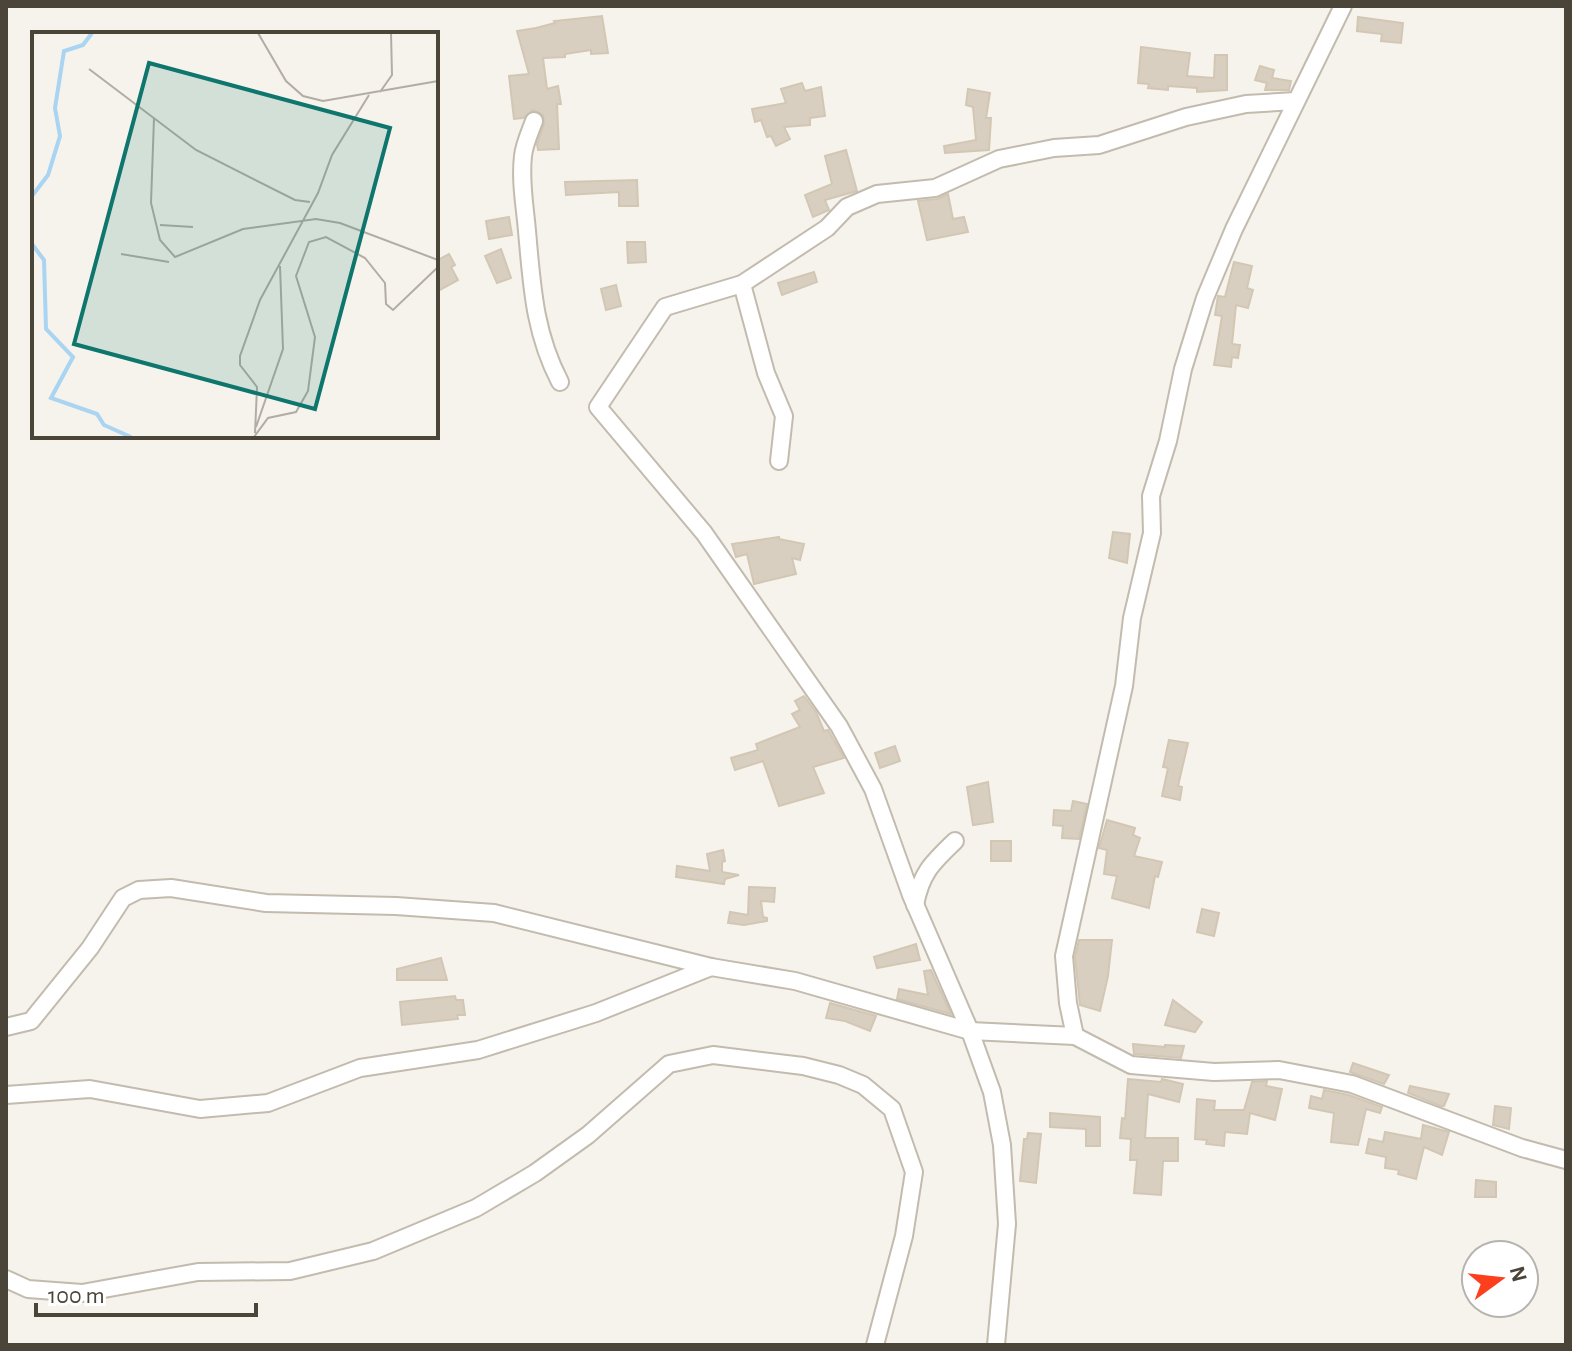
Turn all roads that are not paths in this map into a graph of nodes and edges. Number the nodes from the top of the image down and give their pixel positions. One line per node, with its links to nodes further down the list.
1 (1343, 6): 2 (street)
2 (1295, 101): 4 (street); 12 (street)
3 (534, 121): 5 (street)
4 (742, 284): 6 (street); 8 (street)
5 (560, 382)
6 (779, 461)
7 (955, 841): 8 (street)
8 (915, 905): 11 (street)
9 (711, 967): 10 (street); 11 (street); 13 (street)
10 (6, 1027)
11 (970, 1031): 12 (street); 17 (street)
12 (1075, 1036): 14 (street)
13 (6, 1095)
14 (1566, 1160)
15 (6, 1279): 16 (street)
16 (875, 1345)
17 (996, 1345)

